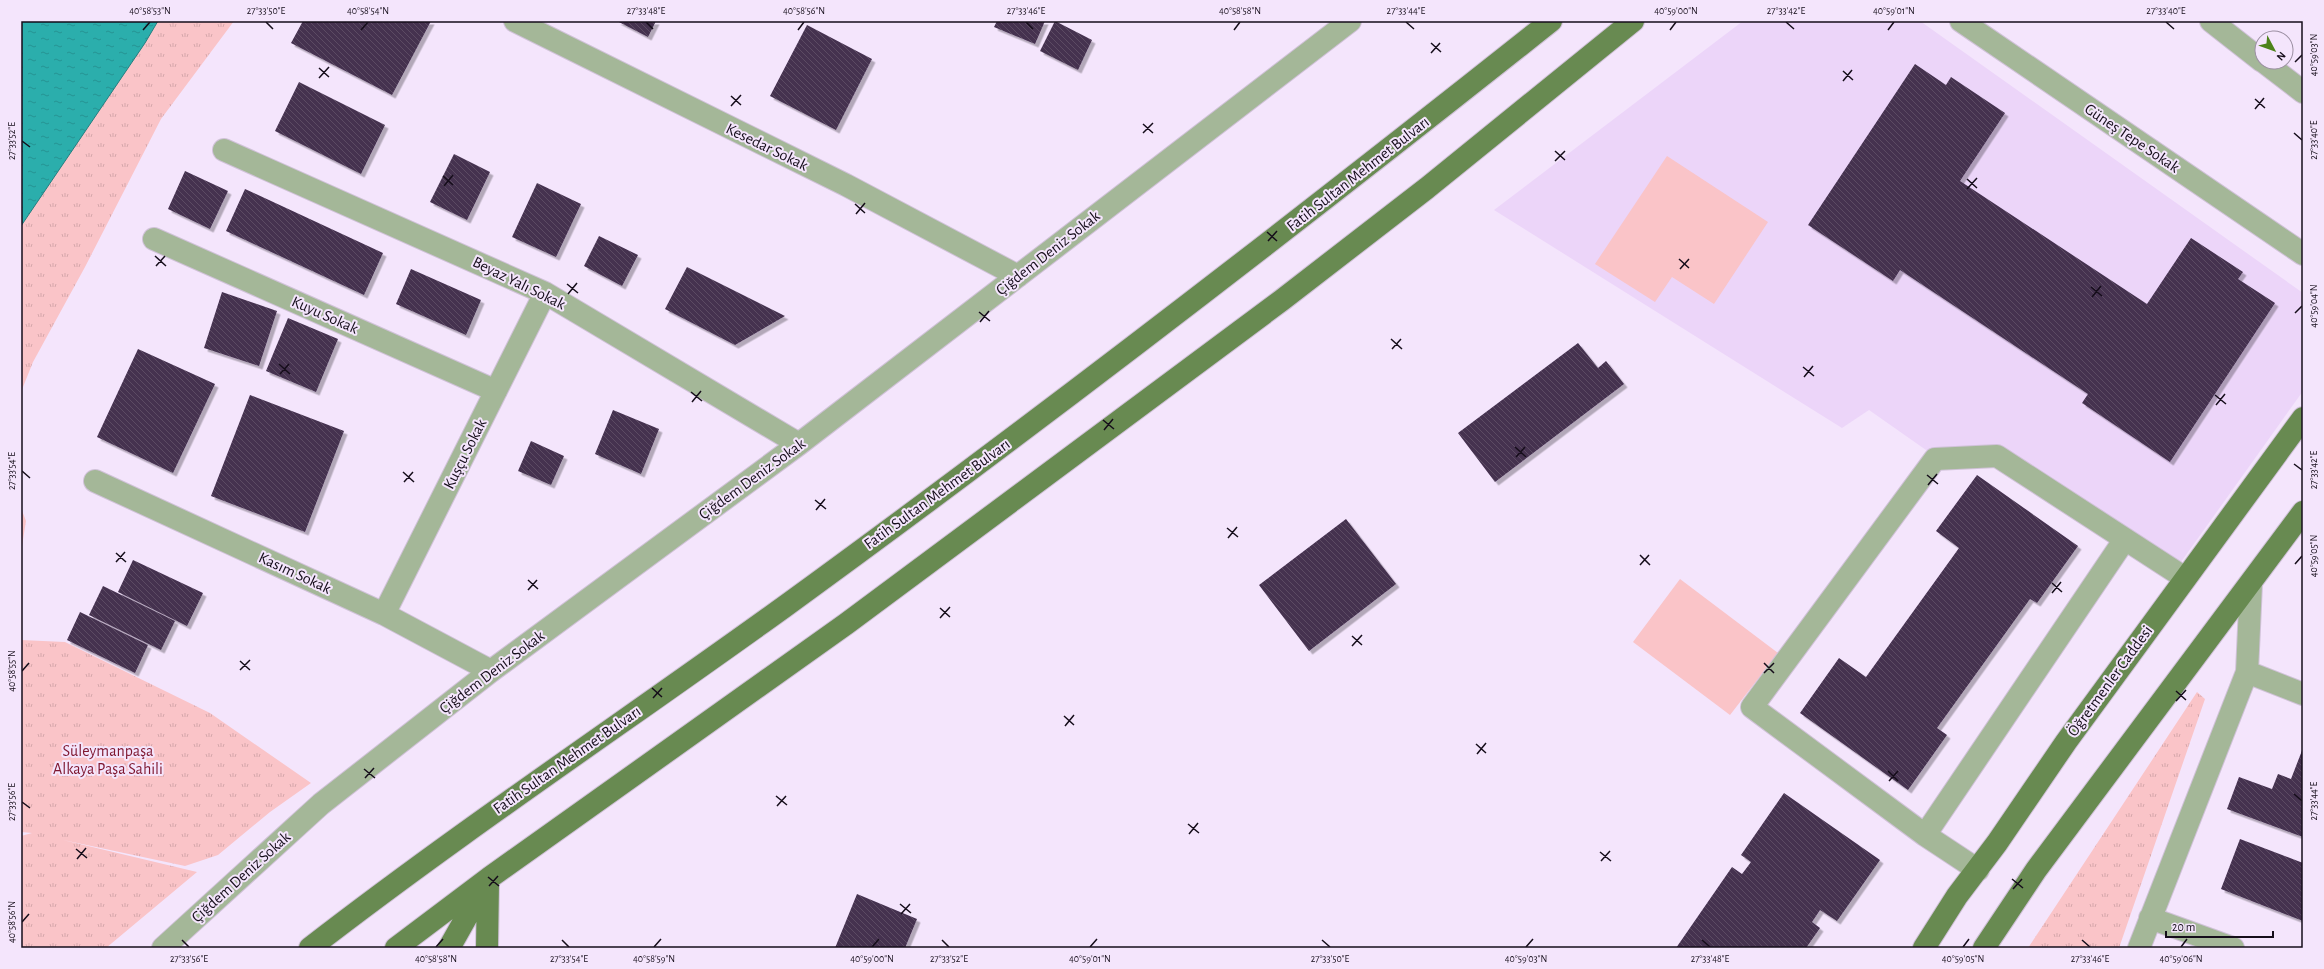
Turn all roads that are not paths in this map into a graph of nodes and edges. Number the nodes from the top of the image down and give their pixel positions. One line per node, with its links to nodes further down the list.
1 (515, 21): 13 (street, Kesedar Sokak)
2 (1350, 21): 13 (street, Çiğdem Deniz Sokak)
3 (1551, 21): 32 (main road, Fatih Sultan Mehmet Bulvarı)
4 (1633, 21): 29 (main road)
5 (1961, 21): 12 (street, Güneş Tepe Sokak)
6 (2211, 21): 7 (street)
7 (2254, 54)
8 (2275, 70): 9 (street)
9 (2303, 92)
10 (224, 150): 14 (street, Beyaz Yalı Sokak)
11 (154, 239): 15 (street, Kuyu Sokak)
12 (2303, 254)
13 (1018, 276): 17 (street, Çiğdem Deniz Sokak)
14 (545, 293): 15 (street, Kuşçu Sokak); 17 (street, Beyaz Yalı Sokak)
15 (496, 391): 23 (street, Kuşçu Sokak)
16 (2303, 418): 21 (main road, Öğretmenler Caddesi)
17 (799, 444): 24 (street, Çiğdem Deniz Sokak)
18 (95, 481): 23 (street, Kasım Sokak)
19 (2303, 512): 22 (main road)
20 (2125, 539): 21 (street); 27 (street); 27 (street)
21 (2185, 578): 28 (main road, Öğretmenler Caddesi)
22 (2251, 584): 25 (street); 37 (main road)
23 (384, 614): 24 (street, Kasım Sokak)
24 (491, 670): 31 (street, Çiğdem Deniz Sokak)
25 (2246, 672): 26 (street); 30 (street)
26 (2303, 694)
27 (1925, 835): 28 (street)
28 (1978, 870): 36 (main road, Öğretmenler Caddesi)
29 (489, 878): 33 (main road); 34 (main road); 35 (main road)
30 (2150, 918): 38 (street); 39 (street)
31 (163, 948)
32 (310, 948)
33 (396, 948)
34 (449, 948)
35 (487, 948)
36 (1924, 948)
37 (1984, 948)
38 (2139, 948)
39 (2233, 948)

